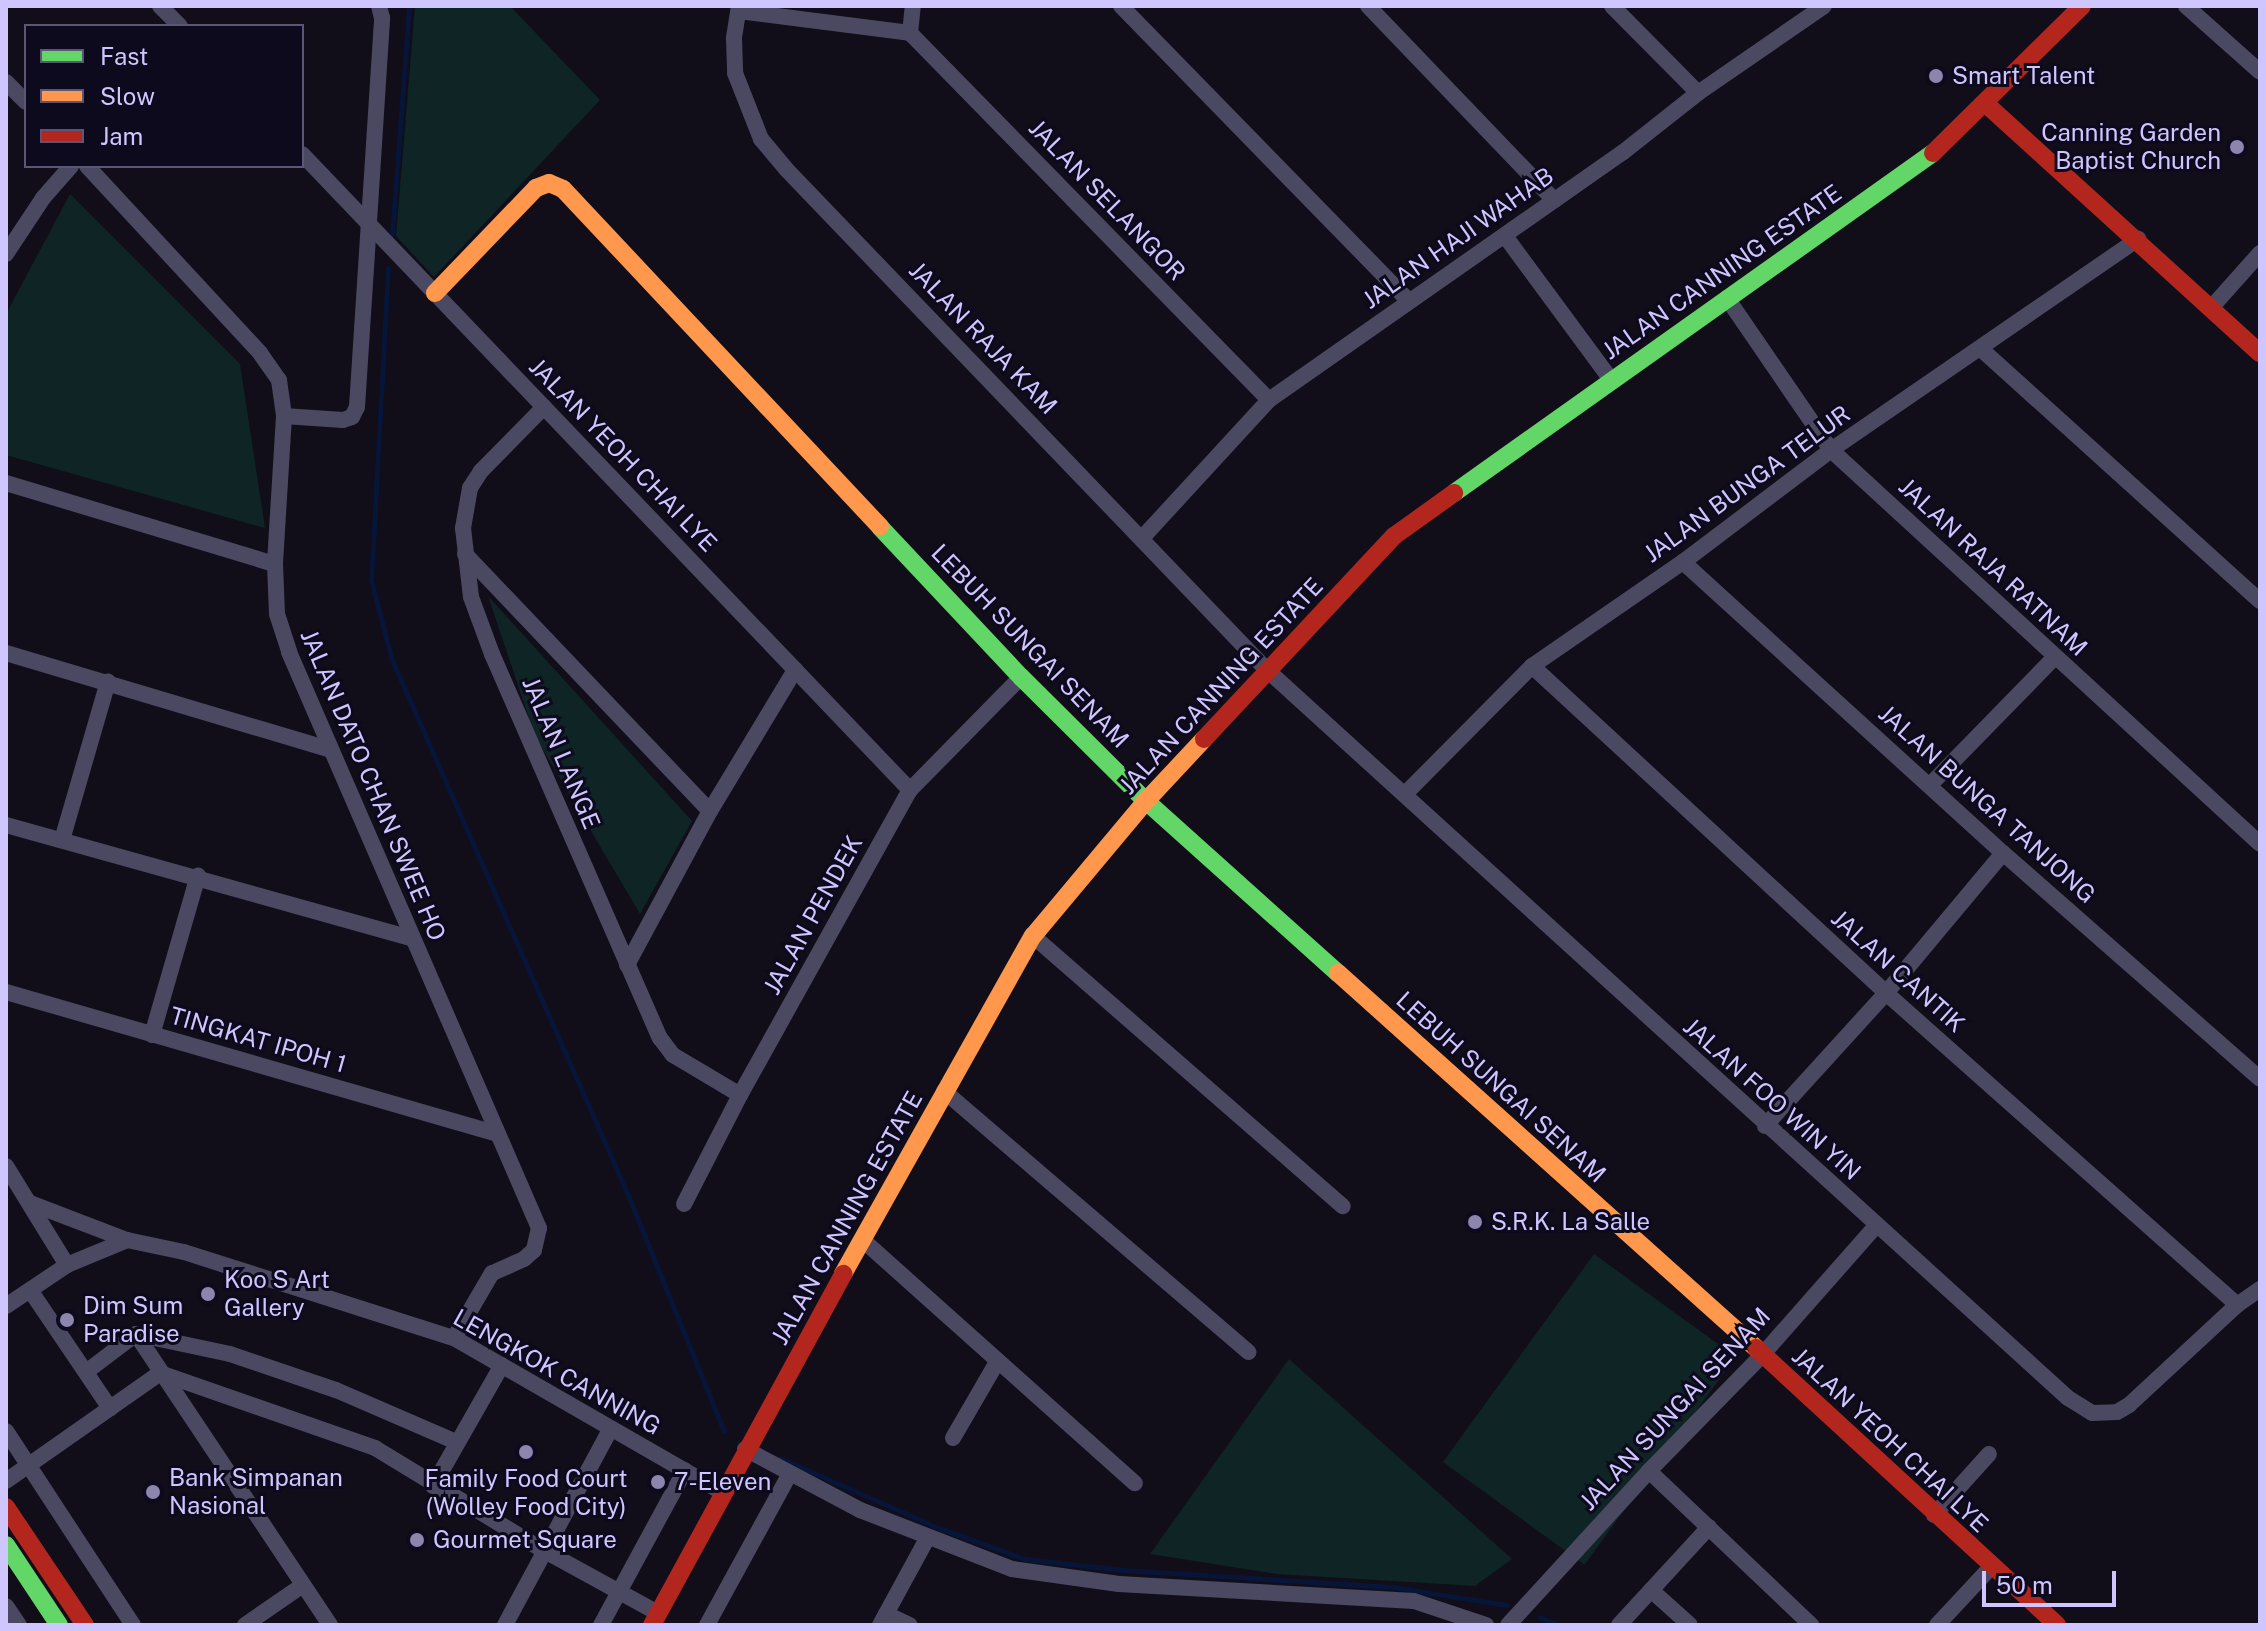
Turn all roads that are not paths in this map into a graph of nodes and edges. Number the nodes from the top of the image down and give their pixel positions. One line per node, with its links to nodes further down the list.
1 (160, 6): 11 (street)
2 (379, 6): 22 (street)
3 (913, 6): 12 (street)
4 (1121, 6): 29 (street)
5 (1368, 6): 21 (street)
6 (1612, 6): 15 (street)
7 (1824, 6): 15 (street, JALAN HAJI WAHAB)
8 (2082, 6): 17 (street, JALAN CANNING ESTATE)
9 (2186, 6): 13 (street)
10 (739, 9): 12 (street); 39 (street, JALAN RAJA KAM)
11 (178, 24)
12 (910, 33): 34 (street, JALAN SELANGOR)
13 (2260, 72)
14 (6, 82): 16 (street)
15 (1698, 93): 21 (street, JALAN HAJI WAHAB)
16 (24, 100)
17 (1986, 104): 24 (street); 28 (street, JALAN CANNING ESTATE)
18 (304, 156): 22 (street, JALAN YEOH CHAI LYE)
19 (69, 168): 26 (street)
20 (89, 168): 36 (street, JALAN DATO CHAN SWEE HO)
21 (1554, 200): 23 (street, JALAN HAJI WAHAB)
22 (371, 226): 27 (street, JALAN YEOH CHAI LYE); 36 (street)
23 (1505, 236): 29 (street, JALAN HAJI WAHAB); 33 (street)
24 (2138, 239): 30 (street); 31 (street, JALAN BUNGA TELUR)
25 (2260, 253): 30 (street)
26 (6, 254)
27 (435, 293): 35 (street, JALAN YEOH CHAI LYE); 49 (street, LEBUH SUNGAI SENAM)
28 (1727, 298): 33 (street, JALAN CANNING ESTATE); 37 (street, JALAN RAJA RATNAM)
29 (1409, 301): 34 (street, JALAN HAJI WAHAB)
30 (2211, 308): 32 (street)
31 (1981, 349): 37 (street, JALAN BUNGA TELUR); 43 (street)
32 (2260, 353)
33 (1611, 380): 48 (street, JALAN CANNING ESTATE)
34 (1269, 400): 39 (street, JALAN HAJI WAHAB)
35 (544, 407): 40 (street, JALAN LANGE); 47 (street, JALAN YEOH CHAI LYE)
36 (284, 416): 42 (street, JALAN DATO CHAN SWEE HO)
37 (1831, 450): 41 (street, JALAN BUNGA TELUR); 45 (street, JALAN RAJA RATNAM)
38 (6, 483): 42 (street)
39 (1143, 537): 48 (street, JALAN RAJA KAM)
40 (465, 554): 56 (street); 64 (street, JALAN LANGE)
41 (1683, 562): 46 (street, JALAN BUNGA TELUR); 52 (street, JALAN BUNGA TANJONG)
42 (275, 564): 51 (street, JALAN DATO CHAN SWEE HO)
43 (2260, 601)
44 (6, 653): 50 (street)
45 (2055, 657): 52 (street); 59 (street, JALAN RAJA RATNAM)
46 (1532, 666): 54 (street, JALAN BUNGA TELUR); 66 (street, JALAN CANTIK)
47 (795, 670): 53 (street, JALAN YEOH CHAI LYE); 56 (street)
48 (1267, 670): 54 (street, JALAN FOO WIN YIN); 55 (street, JALAN CANNING ESTATE)
49 (1021, 677): 53 (street, JALAN PENDEK); 55 (street, LEBUH SUNGAI SENAM)
50 (108, 682): 51 (street); 58 (street)
51 (329, 749): 63 (street, JALAN DATO CHAN SWEE HO)
52 (1930, 785): 60 (street, JALAN BUNGA TANJONG)
53 (910, 790): 70 (street, JALAN PENDEK)
54 (1406, 793): 71 (street, JALAN FOO WIN YIN)
55 (1146, 801): 62 (street, JALAN CANNING ESTATE); 88 (street, LEBUH SUNGAI SENAM)
56 (710, 811): 64 (street)
57 (6, 825): 58 (street)
58 (62, 840): 61 (street)
59 (2260, 844)
60 (2003, 853): 66 (street); 68 (street, JALAN BUNGA TANJONG)
61 (198, 876): 63 (street); 67 (street)
62 (1033, 936): 69 (street, JALAN CANNING ESTATE); 76 (street)
63 (410, 938): 72 (street, JALAN DATO CHAN SWEE HO)
64 (627, 965): 70 (street, JALAN LANGE)
65 (6, 992): 67 (street, TINGKAT IPOH 1)
66 (1886, 993): 71 (street); 83 (street, JALAN CANTIK)
67 (152, 1035): 72 (street, TINGKAT IPOH 1)
68 (2260, 1079)
69 (944, 1091): 79 (street, JALAN CANNING ESTATE); 87 (street)
70 (740, 1095): 75 (street, JALAN PENDEK)
71 (1765, 1126): 77 (street, JALAN FOO WIN YIN)
72 (498, 1134): 86 (street, JALAN DATO CHAN SWEE HO)
73 (6, 1166): 74 (street)
74 (30, 1203): 78 (street, LENGKOK CANNING); 80 (street)
75 (684, 1204)
76 (1343, 1206)
77 (1876, 1226): 83 (street, JALAN FOO WIN YIN); 88 (street, JALAN SUNGAI SENAM)
78 (127, 1240): 80 (street); 86 (street, LENGKOK CANNING)
79 (865, 1242): 89 (street); 98 (street, JALAN CANNING ESTATE)
80 (67, 1265): 82 (street)
81 (2260, 1289): 83 (street, JALAN FOO WIN YIN)
82 (30, 1290): 84 (street); 91 (street)
83 (2237, 1305)
84 (6, 1306)
85 (136, 1334): 91 (street); 92 (street); 97 (street)
86 (454, 1338): 90 (street, LENGKOK CANNING)
87 (1248, 1352)
88 (1763, 1354): 102 (street, JALAN SUNGAI SENAM); 109 (street, JALAN YEOH CHAI LYE)
89 (997, 1362): 96 (street); 105 (street)
90 (502, 1365): 94 (street, LENGKOK CANNING); 97 (street)
91 (86, 1372): 93 (street)
92 (160, 1373): 93 (street); 106 (street); 115 (street)
93 (110, 1408): 100 (street)
94 (610, 1430): 101 (street, LENGKOK CANNING); 113 (street)
95 (6, 1431): 100 (street)
96 (953, 1438)
97 (456, 1442): 106 (street)
98 (745, 1449): 103 (street); 107 (street, JALAN CANNING ESTATE)
99 (1989, 1454): 109 (street)
100 (29, 1465): 104 (street); 124 (street)
101 (685, 1470): 107 (street, LENGKOK CANNING); 117 (street)
102 (1649, 1471): 110 (street); 132 (street, JALAN SUNGAI SENAM)
103 (789, 1475): 111 (street); 129 (street)
104 (6, 1481)
105 (1135, 1483)
106 (433, 1486): 113 (street)
107 (722, 1492): 119 (street, JALAN CANNING ESTATE)
108 (6, 1507): 123 (street)
109 (1934, 1515): 114 (street, JALAN YEOH CHAI LYE)
110 (1709, 1527): 116 (street); 135 (street)
111 (928, 1537): 120 (street); 131 (street)
112 (6, 1545): 122 (street)
113 (543, 1550): 117 (street); 127 (street)
114 (1992, 1566): 136 (street); 137 (street, JALAN YEOH CHAI LYE)
115 (303, 1585): 125 (street); 126 (street)
116 (1651, 1590): 133 (street); 134 (street)
117 (619, 1591): 119 (street); 128 (street)
118 (6, 1606): 121 (street)
119 (655, 1619)
120 (883, 1619): 130 (street)
121 (19, 1625)
122 (59, 1625)
123 (85, 1625)
124 (133, 1625)
125 (245, 1625)
126 (330, 1625)
127 (505, 1625)
128 (601, 1625)
129 (707, 1625)
130 (910, 1625)
131 (1486, 1625)
132 (1508, 1625)
133 (1619, 1625)
134 (1690, 1625)
135 (1811, 1625)
136 (1937, 1625)
137 (2057, 1625)

